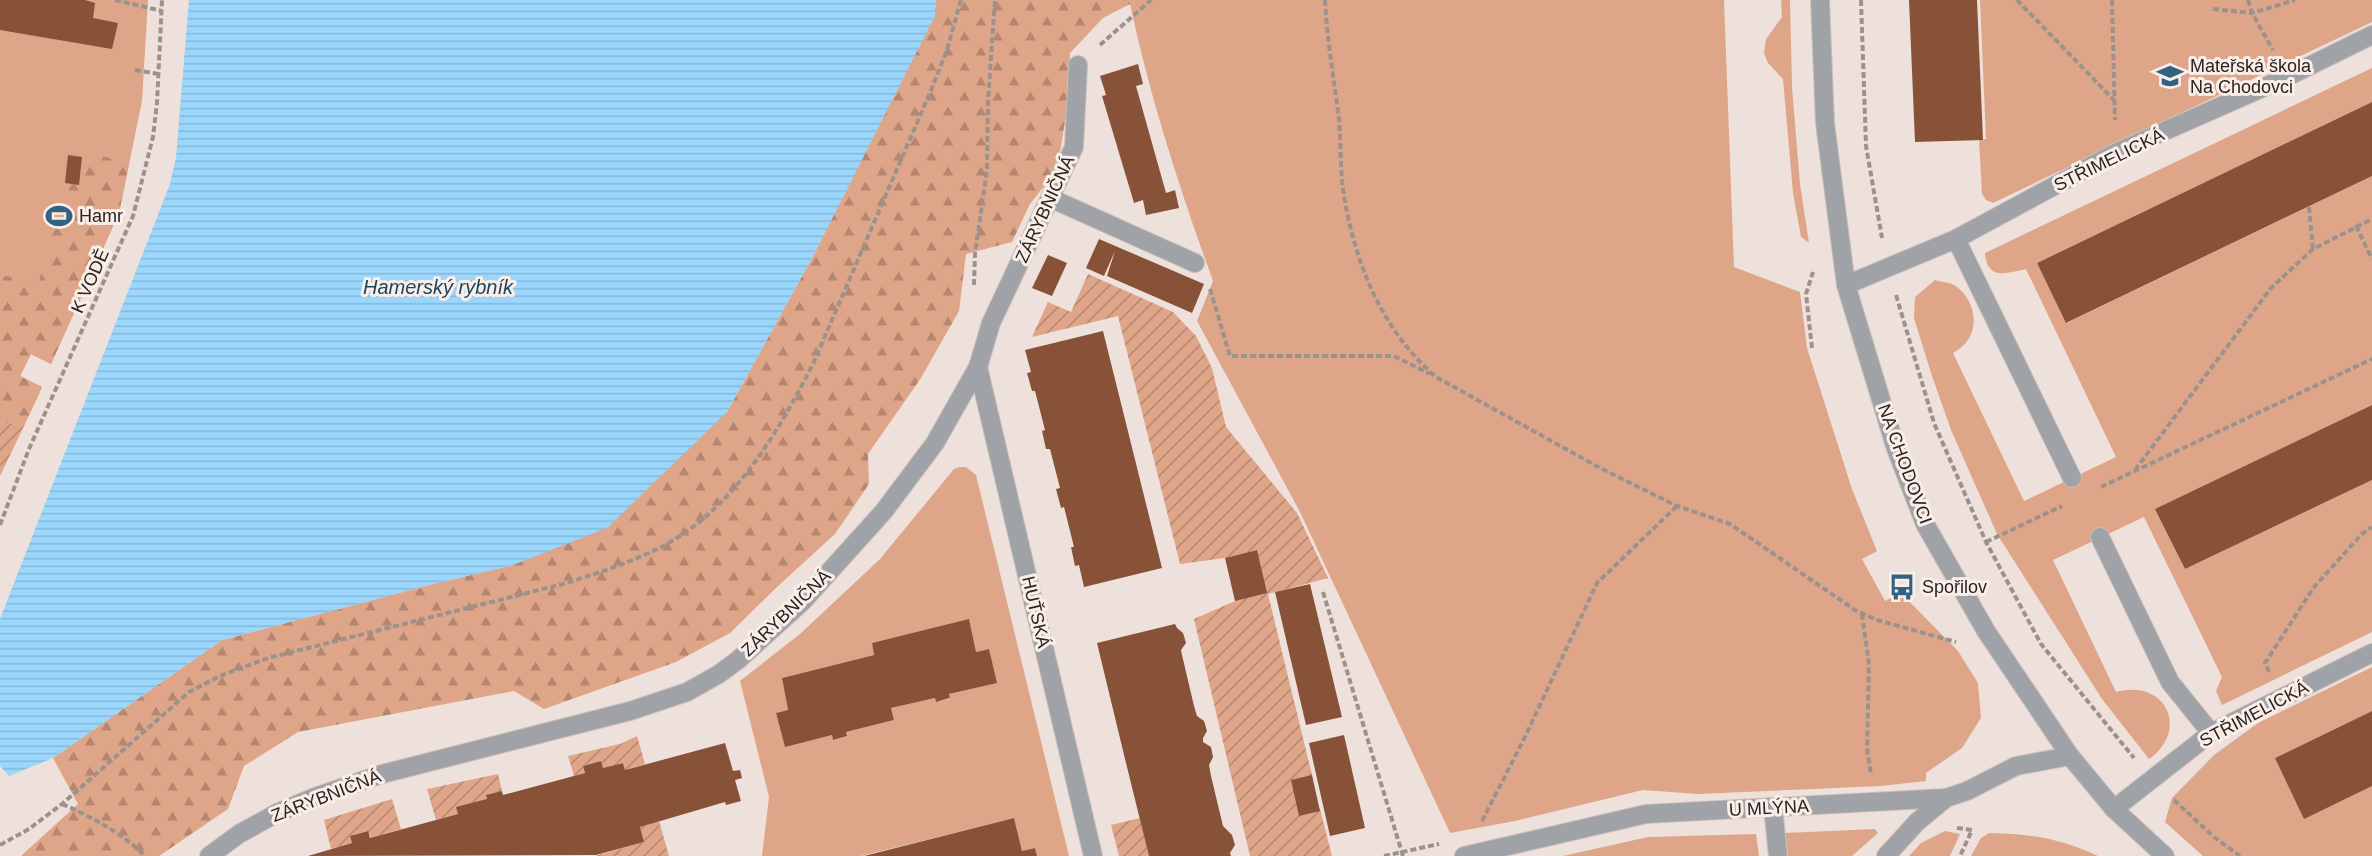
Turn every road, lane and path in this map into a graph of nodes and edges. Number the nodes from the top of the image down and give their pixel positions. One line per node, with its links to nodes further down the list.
1 (115, 0): 14 (path)
2 (140, 0): 14 (path)
3 (162, 0): 16 (path, K VODĚ)
4 (961, 0): 59 (path)
5 (995, 0): 36 (path)
6 (1151, 0): 19 (path)
7 (1325, 0): 40 (path)
8 (1820, 0): 35 (street, NA CHODOVCI)
9 (1861, 0): 34 (path)
10 (2017, 0): 23 (path)
11 (2112, 0): 23 (path)
12 (2248, 0): 17 (path)
13 (2295, 0): 17 (path)
14 (139, 7): 16 (path)
15 (2213, 9): 17 (path)
16 (162, 11): 21 (path, K VODĚ)
17 (2252, 13): 22 (path)
18 (2372, 35): 22 (street, STŘIMELICKÁ)
19 (1078, 65): 25 (street, ZÁRYBNIČNÁ)
20 (135, 70): 21 (path)
21 (159, 74): 45 (path, K VODĚ)
22 (2287, 77): 24 (street, STŘIMELICKÁ)
23 (2114, 101): 24 (path)
24 (2115, 153): 29 (street, STŘIMELICKÁ)
25 (1050, 198): 32 (street); 36 (street, ZÁRYBNIČNÁ)
26 (2308, 207): 30 (path)
27 (2372, 219): 28 (path)
28 (2356, 226): 30 (path); 31 (path)
29 (1956, 240): 34 (street, STŘIMELICKÁ); 42 (street)
30 (2313, 249): 41 (path)
31 (2372, 259)
32 (1195, 263): 40 (path)
33 (1815, 265): 37 (path)
34 (1888, 269): 35 (street, STŘIMELICKÁ); 48 (path)
35 (1846, 285): 51 (street, NA CHODOVCI)
36 (991, 323): 39 (street, ZÁRYBNIČNÁ)
37 (1812, 348)
38 (2372, 359): 41 (path)
39 (978, 367): 67 (street, ZÁRYBNIČNÁ); 68 (street, HUŤSKÁ)
40 (1436, 377): 44 (path)
41 (2134, 472): 43 (path)
42 (2072, 478): 43 (path)
43 (2080, 497): 48 (path)
44 (1677, 506): 50 (path); 62 (path)
45 (0, 525)
46 (2372, 526): 53 (path)
47 (2100, 537): 54 (street)
48 (1986, 542): 56 (path)
49 (1323, 592): 65 (path)
50 (1862, 613): 51 (path); 58 (path)
51 (1986, 631): 55 (street, NA CHODOVCI)
52 (2372, 653): 53 (street, STŘIMELICKÁ)
53 (2282, 698): 54 (street, STŘIMELICKÁ)
54 (2211, 733): 56 (street, STŘIMELICKÁ)
55 (2070, 756): 57 (street, U MLÝNA); 61 (street, NA CHODOVCI)
56 (2151, 779): 61 (street, STŘIMELICKÁ); 74 (path)
57 (1946, 798): 58 (street, U MLÝNA); 72 (street)
58 (1878, 802): 60 (street, U MLÝNA)
59 (62, 804): 64 (path); 66 (path)
60 (1773, 807): 70 (street, U MLÝNA); 71 (street)
61 (2114, 809): 73 (street, NA CHODOVCI)
62 (1475, 826)
63 (1442, 843): 65 (path)
64 (0, 845)
65 (1402, 854): 69 (path)
66 (146, 856)
67 (208, 856)
68 (1093, 856)
69 (1384, 856)
70 (1464, 856)
71 (1778, 856)
72 (1886, 856)
73 (2165, 856)
74 (2240, 856)

